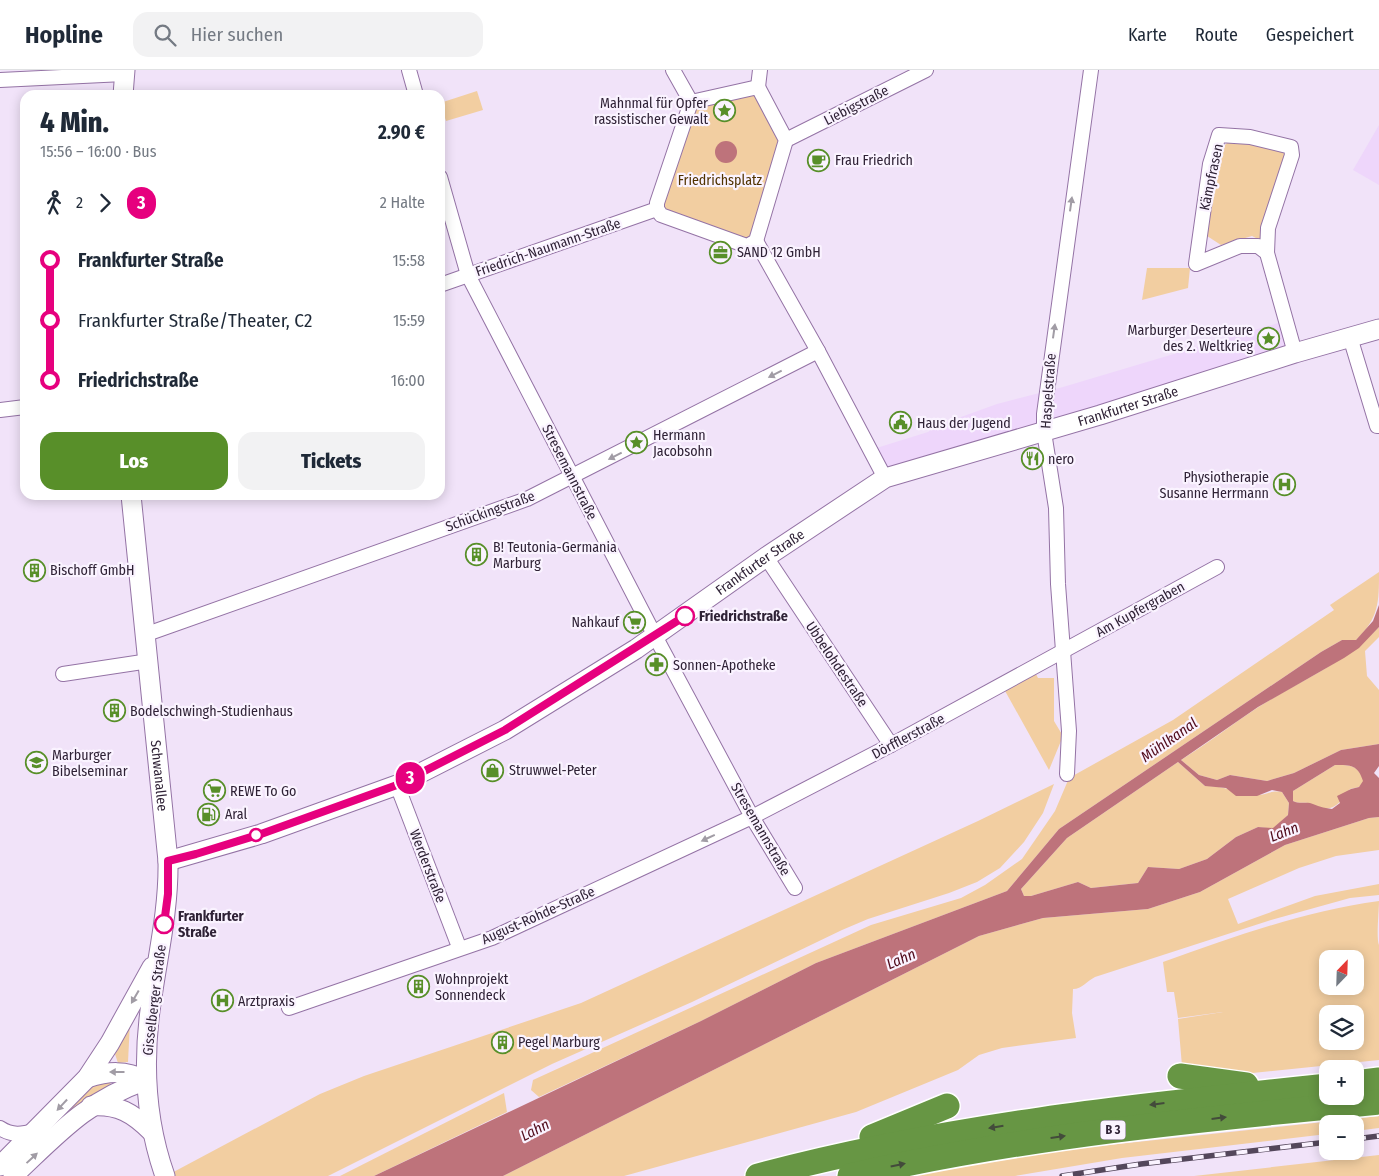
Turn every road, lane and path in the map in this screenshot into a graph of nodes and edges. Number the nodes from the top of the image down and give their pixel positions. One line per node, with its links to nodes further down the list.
1 (409, 70): 10 (street)
2 (672, 70): 11 (street)
3 (760, 70): 8 (street)
4 (926, 70): 12 (street, Liebigstraße)
5 (1090, 70): 26 (street, Haspelstraße, one-way to 5)
6 (124, 72): 7 (street); 9 (street)
7 (0, 80)
8 (758, 87): 11 (street); 12 (street)
9 (122, 90)
10 (415, 90)
11 (691, 102): 14 (street)
12 (786, 140): 15 (street)
13 (445, 195): 17 (street, Stresemannstraße)
14 (657, 209): 15 (street); 17 (street, Friedrich-Naumann-Straße)
15 (756, 241): 21 (street)
16 (1267, 253): 16 (street, Kämpfrasen); 22 (street, Kämpfrasen)
17 (468, 275): 18 (street, Friedrich-Naumann-Straße); 27 (street, Stresemannstraße)
18 (445, 283)
19 (1379, 329): 20 (street, Frankfurter Straße)
20 (1350, 338): 22 (street, Frankfurter Straße); 25 (street)
21 (818, 351): 27 (street, Schückingstraße, one-way to 27); 28 (street)
22 (1295, 353): 26 (street, Frankfurter Straße)
23 (20, 408): 24 (street)
24 (0, 410)
25 (1379, 426)
26 (1044, 432): 28 (street, Frankfurter Straße); 34 (street, Haspelstraße)
27 (573, 477): 32 (street, Schückingstraße); 33 (street, Stresemannstraße)
28 (885, 478): 30 (street, Frankfurter Straße)
29 (132, 500): 32 (street, Schwanallee)
30 (766, 557): 33 (street, Frankfurter Straße); 37 (street, Ubbelohdestraße)
31 (1217, 567): 34 (street, Am Kupfergraben)
32 (147, 634): 35 (street, Schwanallee)
33 (655, 636): 39 (street, Frankfurter Straße); 40 (street, Stresemannstraße)
34 (1063, 652): 37 (street, Dörfflerstraße); 38 (street, Haspelstraße)
35 (149, 661): 36 (street); 41 (street, Schwanallee)
36 (63, 674)
37 (891, 746): 40 (street, Dörfflerstraße)
38 (1067, 774)
39 (397, 785): 41 (street, Frankfurter Straße); 43 (street, Werderstraße)
40 (752, 817): 42 (street, Stresemannstraße); 43 (street, August-Rohde-Straße, one-way to 43)
41 (168, 861): 44 (street, Gisselberger Straße)
42 (795, 888)
43 (459, 948): 45 (street, August-Rohde-Straße)
44 (159, 955): 47 (street, one-way to 47); 48 (street, Gisselberger Straße)
45 (289, 1008)
46 (1180, 1076): 52 (highway)
47 (87, 1078): 48 (street, Gisselberger Straße, one-way to 47); 57 (street, one-way to 57)
48 (146, 1080): 54 (street); 58 (street, Gisselberger Straße)
49 (1379, 1080): 50 (highway)
50 (1364, 1082)
51 (1319, 1087): 52 (highway, B 3)
52 (1281, 1090): 59 (highway, B 3, one-way to 59)
53 (1379, 1102): 64 (highway, B 3, one-way to 53)
54 (91, 1106): 58 (street); 61 (street, one-way to 54)
55 (947, 1106): 59 (highway)
56 (0, 1128): 57 (street)
57 (36, 1131): 60 (street)
58 (152, 1132): 62 (street, Gisselberger Straße)
59 (812, 1162): 63 (highway, B 3)
60 (0, 1166)
61 (13, 1176)
62 (165, 1176)
63 (758, 1176)
64 (850, 1176)

